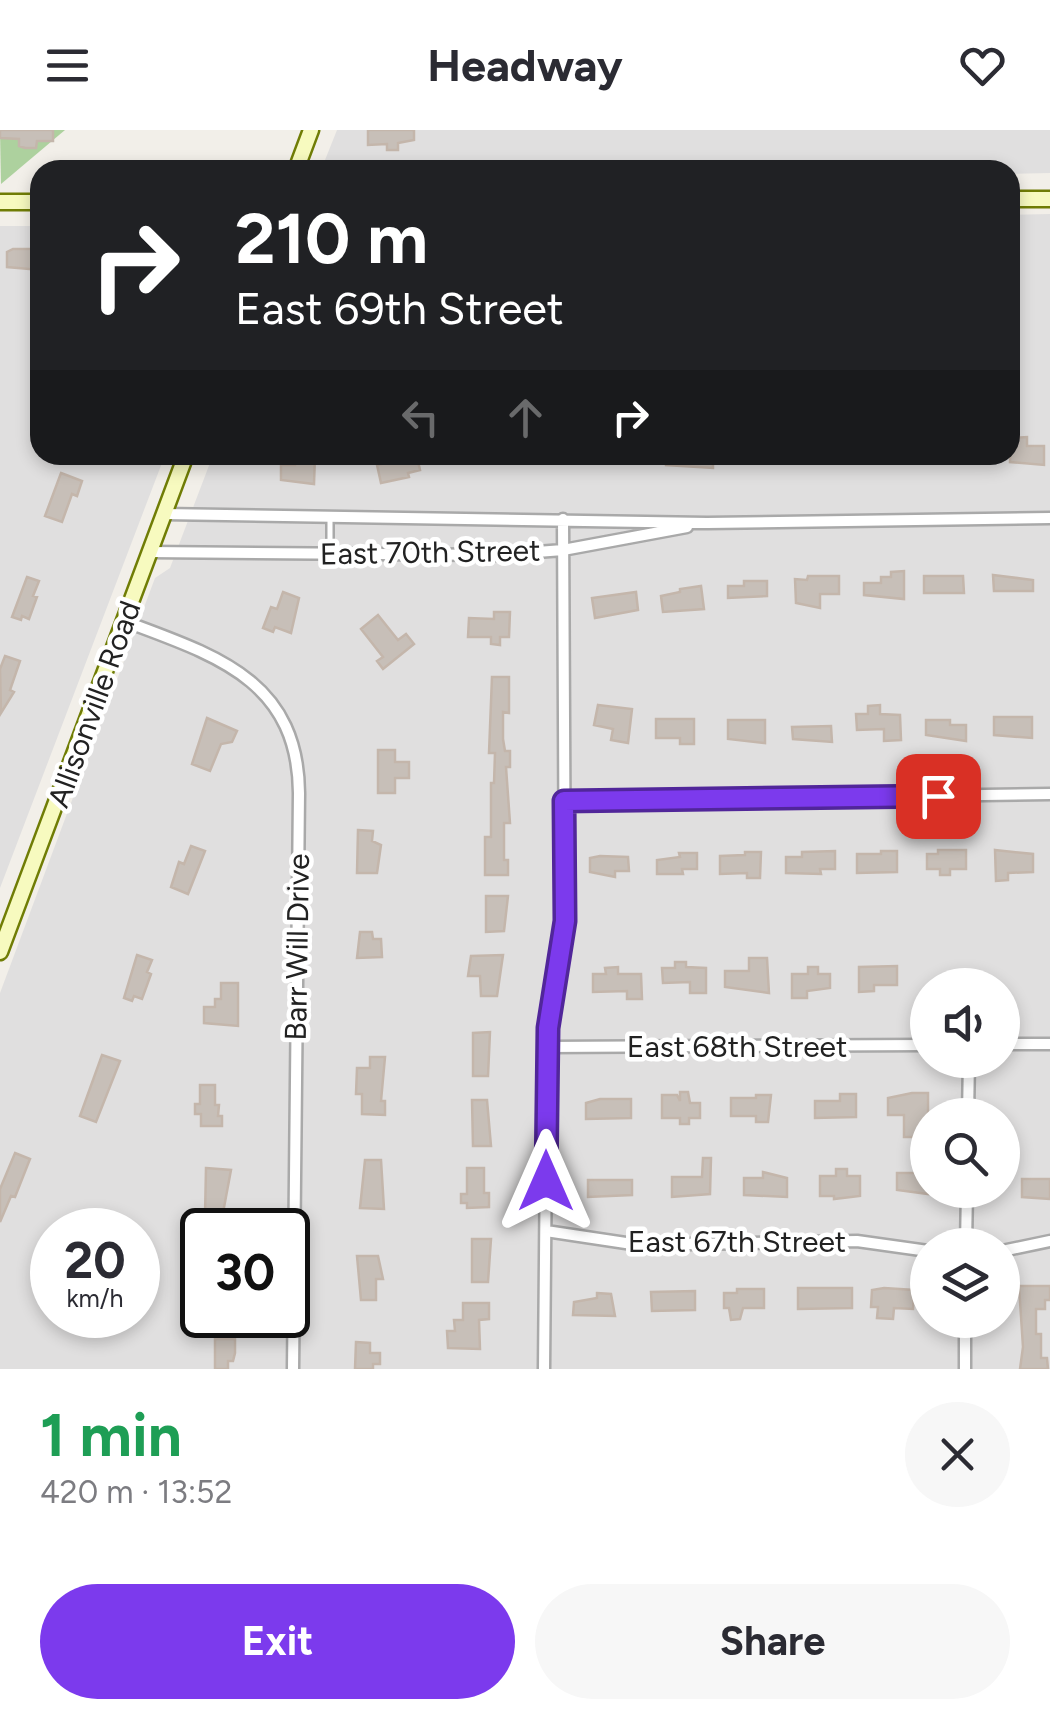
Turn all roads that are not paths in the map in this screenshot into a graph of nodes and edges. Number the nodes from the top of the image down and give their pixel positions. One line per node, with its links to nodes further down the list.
1 (311, 130): 2 (main road)
2 (300, 160)
3 (1050, 198): 4 (main road)
4 (1020, 199)
5 (0, 202): 6 (main road)
6 (30, 202)
7 (182, 465): 8 (main road, Allisonville Road)
8 (164, 514): 9 (street, East 70th Street); 14 (main road, Allisonville Road)
9 (330, 516): 11 (street, East 70th Street); 15 (lane)
10 (1050, 518): 12 (street, East 70th Street)
11 (563, 520): 12 (street, East 70th Street); 13 (street)
12 (707, 523): 13 (street, East 70th Street)
13 (563, 550): 15 (street, East 70th Street); 18 (street)
14 (149, 552): 15 (street, East 70th Street); 16 (main road, Allisonville Road)
15 (330, 554)
16 (124, 621): 19 (main road, Allisonville Road); 29 (street, Barr Will Drive)
17 (1050, 794): 18 (street)
18 (564, 801): 23 (street)
19 (0, 952)
20 (1020, 1044): 21 (street)
21 (1050, 1044)
22 (910, 1045): 23 (street, East 68th Street)
23 (547, 1048): 24 (street)
24 (546, 1231): 27 (street, East 67th Street); 30 (street)
25 (1050, 1241): 26 (street)
26 (1020, 1247)
27 (910, 1248)
28 (965, 1338): 31 (street)
29 (293, 1369)
30 (544, 1369)
31 (964, 1369)

